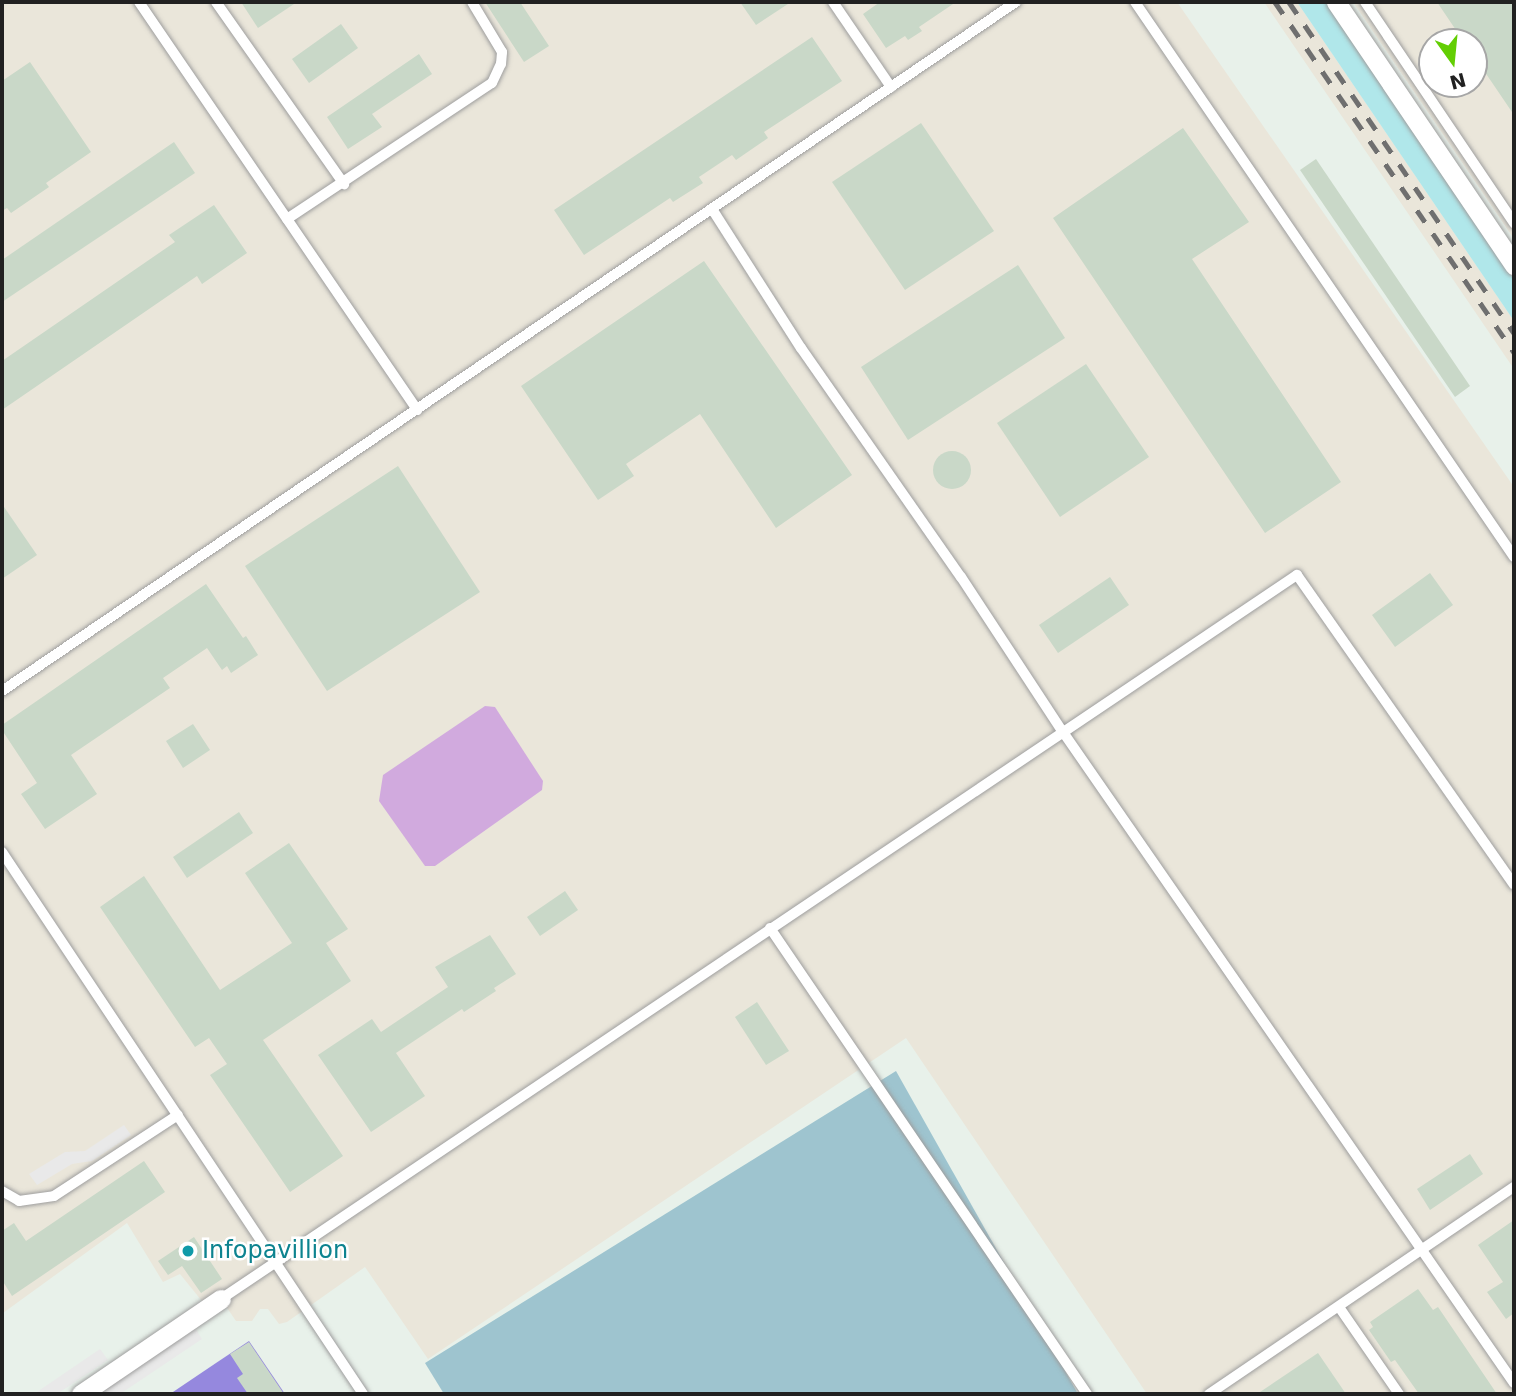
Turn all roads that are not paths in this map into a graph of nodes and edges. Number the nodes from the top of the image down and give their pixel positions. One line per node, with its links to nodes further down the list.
1 (139, 2): 12 (lane)
2 (216, 2): 10 (lane)
3 (472, 2): 10 (lane)
4 (833, 2): 9 (lane)
5 (1016, 2): 9 (lane)
6 (1135, 2): 16 (lane)
7 (1336, 2): 14 (street)
8 (1365, 2): 13 (lane)
9 (891, 87): 11 (lane)
10 (344, 184): 12 (lane)
11 (712, 209): 15 (lane); 18 (lane)
12 (287, 219): 15 (lane)
13 (1514, 223)
14 (1514, 265)
15 (417, 410): 17 (lane)
16 (1514, 557)
17 (2, 691)
18 (1063, 732): 20 (lane); 21 (lane); 25 (lane)
19 (2, 852): 22 (lane)
20 (1514, 885)
21 (770, 928): 26 (lane); 32 (lane)
22 (178, 1115): 24 (lane); 26 (lane)
23 (1514, 1187): 25 (lane)
24 (2, 1191)
25 (1423, 1249): 28 (lane); 29 (lane)
26 (275, 1263): 27 (lane); 31 (lane)
27 (221, 1299): 30 (street)
28 (1339, 1307): 33 (lane); 34 (lane)
29 (1514, 1382)
30 (81, 1394)
31 (363, 1394)
32 (1087, 1394)
33 (1209, 1394)
34 (1399, 1394)

